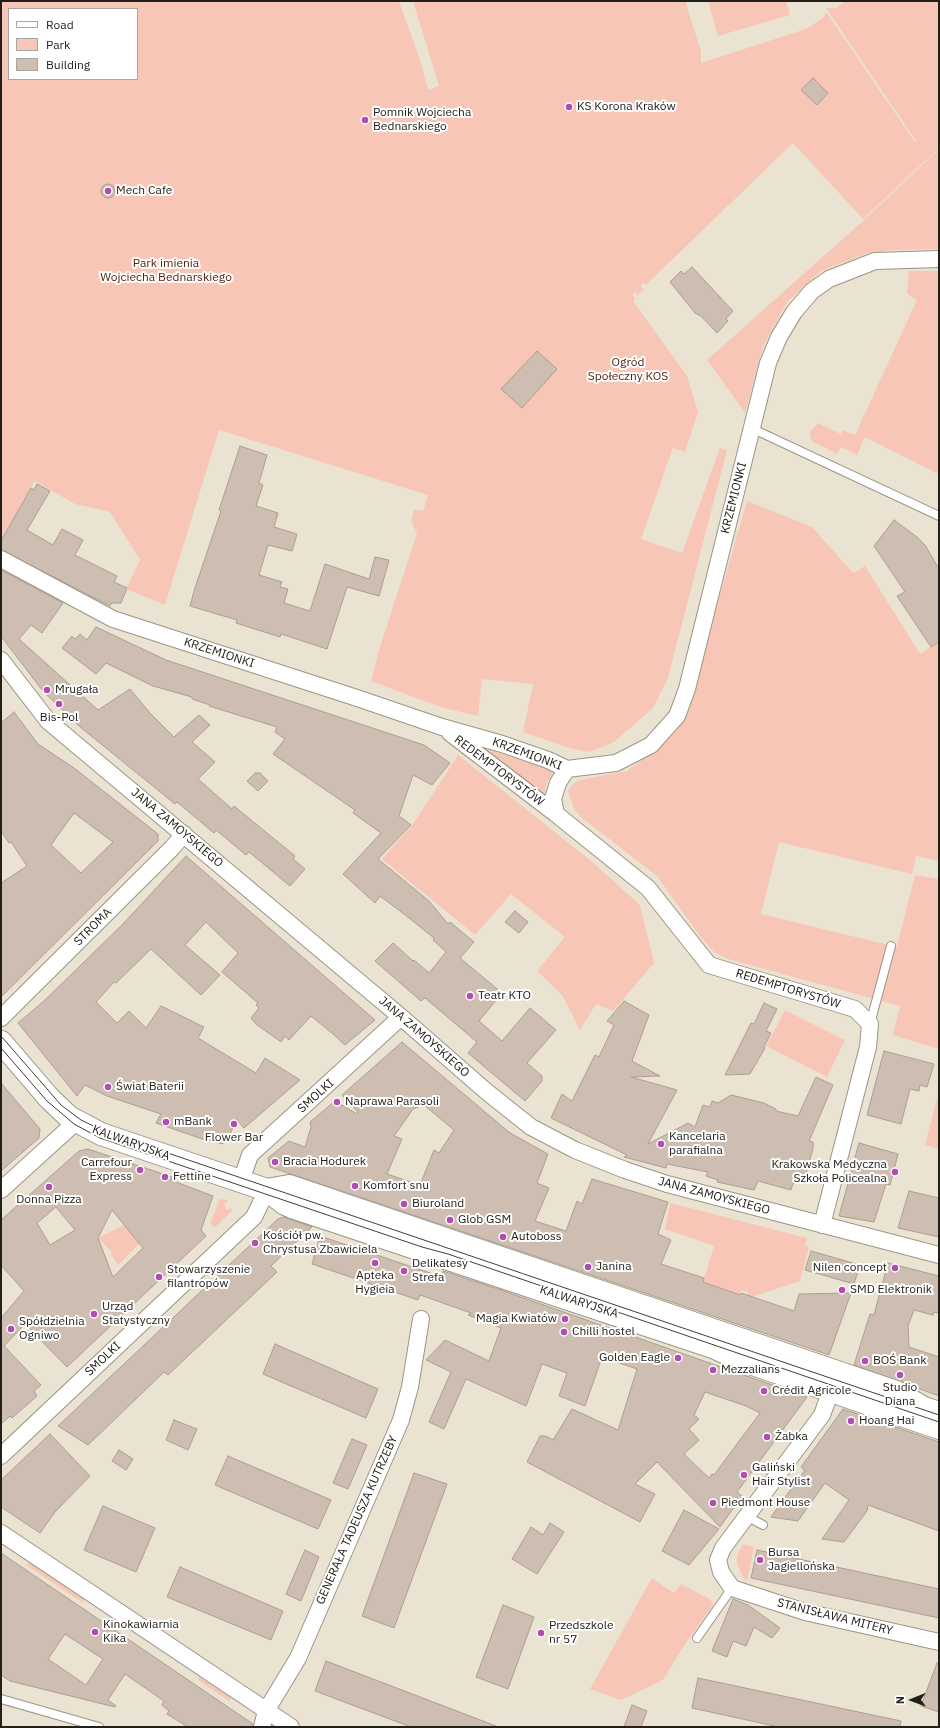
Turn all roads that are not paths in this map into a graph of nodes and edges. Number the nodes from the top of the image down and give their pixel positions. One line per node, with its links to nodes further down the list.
1 (939, 258): 2 (street, KRZEMIONKI)
2 (751, 428): 3 (lane); 7 (street, KRZEMIONKI)
3 (939, 516)
4 (1, 559): 6 (street, KRZEMIONKI)
5 (1, 660): 9 (street, JANA ZAMOYSKIEGO)
6 (442, 727): 7 (street, KRZEMIONKI); 8 (street, REDEMPTORYSTÓW)
7 (567, 769): 8 (street, REDEMPTORYSTÓW)
8 (556, 814): 13 (street, REDEMPTORYSTÓW)
9 (184, 834): 11 (street, JANA ZAMOYSKIEGO); 12 (street, STROMA)
10 (891, 946): 13 (lane)
11 (401, 1017): 16 (street, SMOLKI); 19 (street, JANA ZAMOYSKIEGO)
12 (1, 1018)
13 (870, 1024): 19 (street)
14 (1, 1042): 15 (street, KALWARYJSKA)
15 (77, 1122): 16 (street, KALWARYJSKA); 17 (street)
16 (241, 1182): 18 (street, KALWARYJSKA)
17 (1, 1190)
18 (267, 1190): 22 (street, KALWARYJSKA); 25 (street, SMOLKI)
19 (822, 1225): 20 (street, JANA ZAMOYSKIEGO)
20 (939, 1255)
21 (421, 1319): 33 (street, GENERAŁA TADEUSZA KUTRZEBY)
22 (834, 1382): 23 (street, KALWARYJSKA); 24 (street, KALWARYJSKA); 26 (street)
23 (939, 1413)
24 (939, 1428)
25 (1, 1456)
26 (746, 1516): 27 (lane); 29 (street)
27 (763, 1525)
28 (1, 1533): 33 (street)
29 (732, 1588): 30 (lane); 31 (street, STANISŁAWA MITERY)
30 (697, 1638)
31 (939, 1642)
32 (1, 1699): 34 (lane)
33 (266, 1711): 35 (street, GENERAŁA TADEUSZA KUTRZEBY); 36 (street)
34 (99, 1727)
35 (262, 1727)
36 (291, 1727)

